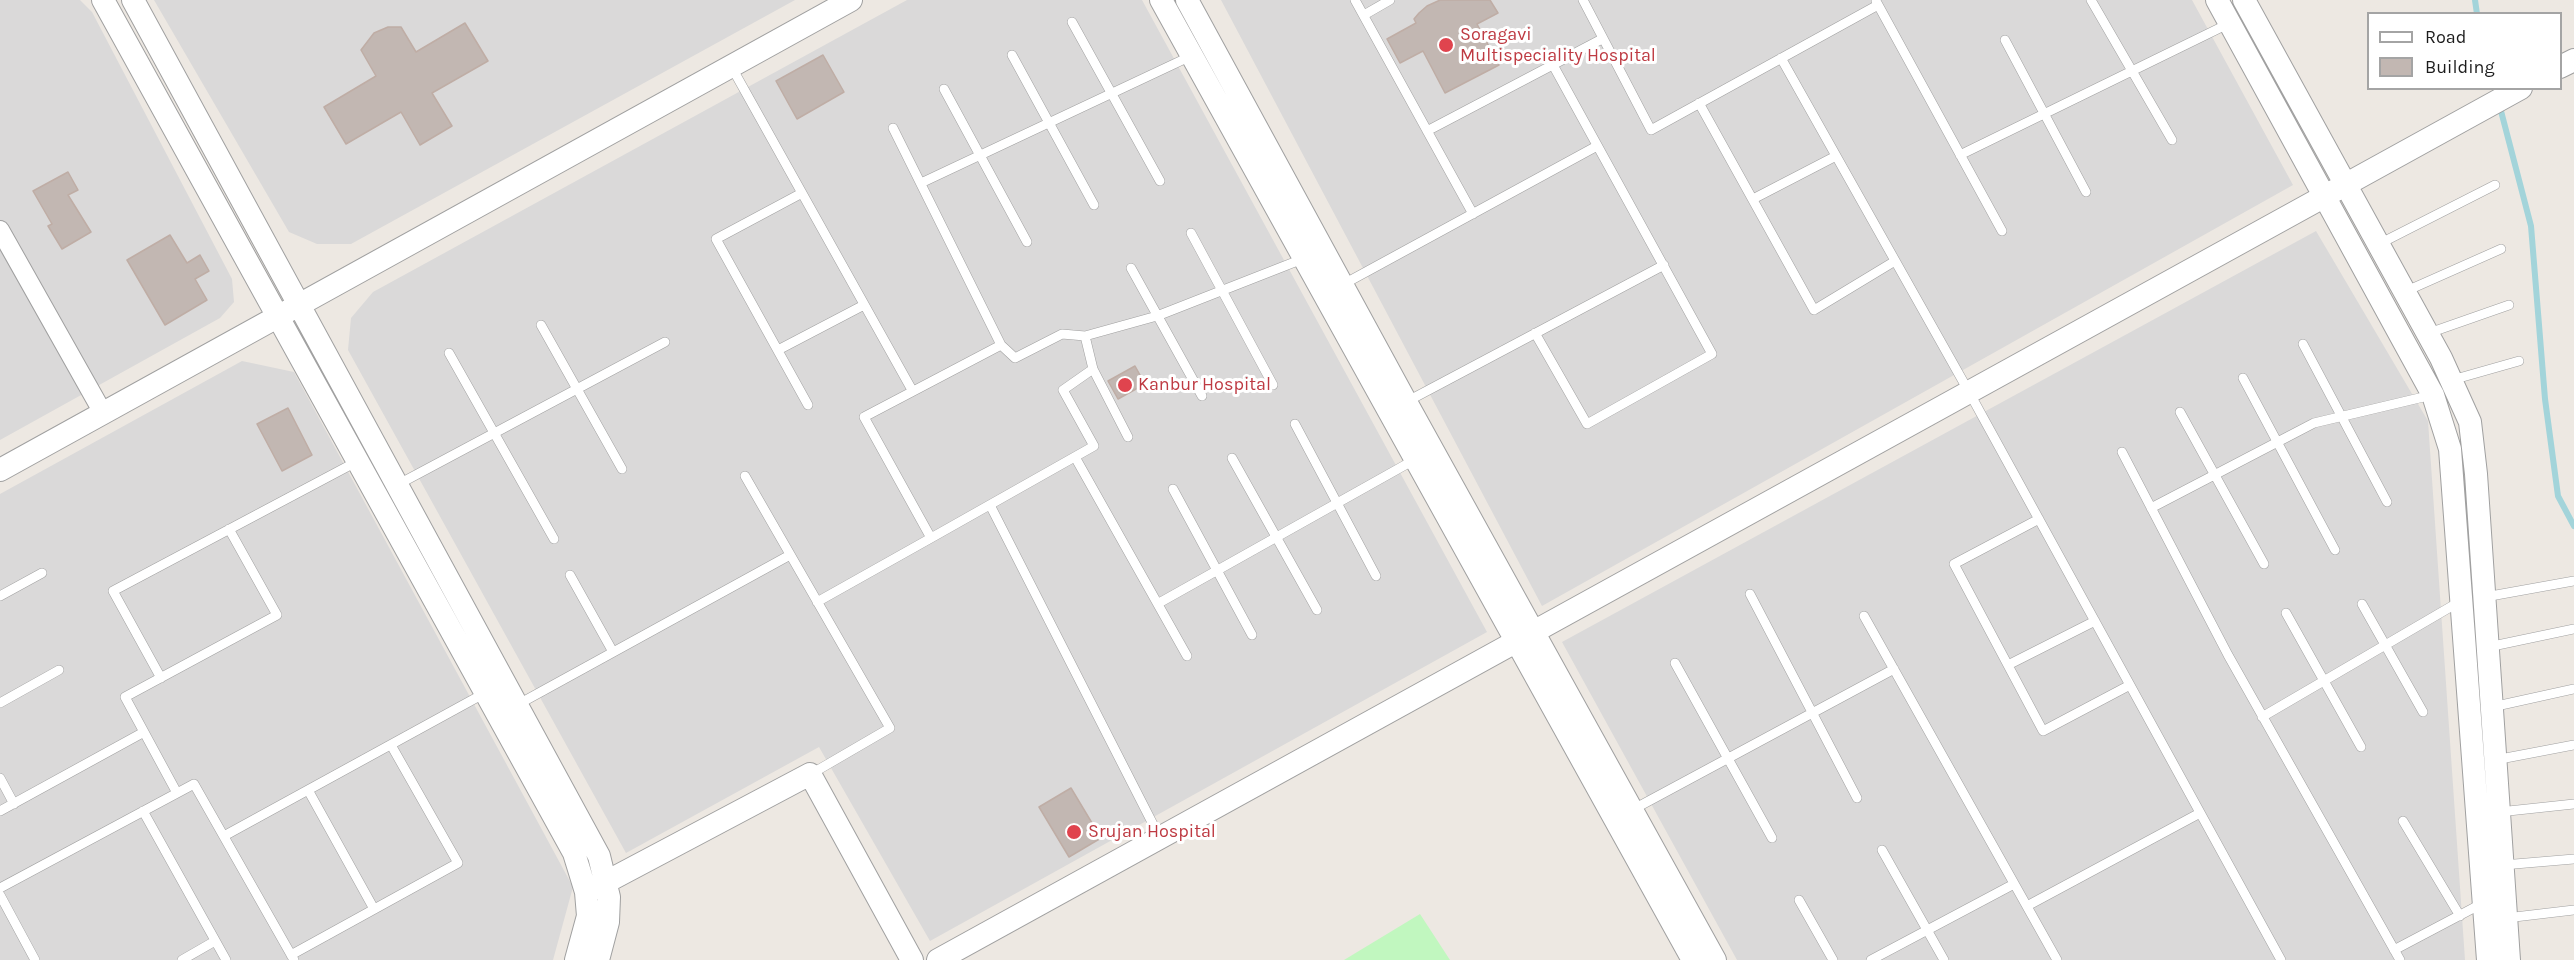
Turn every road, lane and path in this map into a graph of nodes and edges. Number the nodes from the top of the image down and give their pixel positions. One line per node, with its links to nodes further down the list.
1 (103, 0): 65 (street)
2 (133, 0): 61 (street)
3 (851, 0): 22 (street)
4 (1161, 0): 19 (street)
5 (1355, 0): 13 (lane)
6 (1390, 0): 13 (lane)
7 (1583, 0): 16 (lane)
8 (2091, 0): 23 (lane)
9 (2217, 0): 15 (street)
10 (2244, 0): 39 (street)
11 (1193, 2): 54 (street)
12 (1877, 2): 20 (lane); 35 (lane)
13 (1364, 15): 31 (lane)
14 (1072, 22): 26 (lane)
15 (2230, 23): 23 (lane); 43 (street)
16 (1602, 39): 21 (lane); 27 (lane)
17 (2005, 40): 28 (lane)
18 (1012, 55): 29 (lane)
19 (1191, 56): 26 (lane); 54 (street)
20 (1781, 58): 27 (lane); 36 (lane)
21 (1553, 64): 31 (lane); 33 (lane)
22 (731, 66): 42 (lane); 61 (street)
23 (2132, 71): 28 (lane); 32 (lane)
24 (944, 89): 34 (lane)
25 (2518, 90): 39 (street)
26 (1112, 93): 29 (lane); 37 (lane)
27 (1700, 103): 44 (lane)
28 (2045, 114): 35 (lane); 41 (lane)
29 (1049, 122): 34 (lane); 45 (lane)
30 (893, 128): 38 (lane)
31 (1427, 131): 46 (lane)
32 (2172, 140)
33 (1598, 146): 46 (lane); 56 (lane)
34 (979, 155): 38 (lane); 50 (lane)
35 (1960, 155): 48 (lane)
36 (1836, 156): 44 (lane); 55 (lane)
37 (1160, 181)
38 (921, 183): 72 (lane)
39 (2346, 185): 43 (street); 51 (street)
40 (2495, 185): 51 (lane)
41 (2086, 192)
42 (802, 193): 62 (lane); 73 (lane)
43 (2325, 196): 79 (street); 82 (street)
44 (1753, 199): 55 (lane)
45 (1094, 205)
46 (1473, 214): 58 (lane)
47 (0, 230): 53 (street)
48 (2002, 231)
49 (1191, 233): 59 (lane)
50 (1027, 242)
51 (2378, 244): 60 (street)
52 (2501, 249): 60 (lane)
53 (6, 254): 87 (street)
54 (1313, 254): 58 (street); 59 (lane); 96 (street)
55 (1895, 261): 82 (lane)
56 (1664, 265): 67 (lane); 67 (lane)
57 (1131, 268): 64 (lane)
58 (1342, 285): 84 (street)
59 (1222, 291): 64 (lane); 78 (lane)
60 (2404, 292): 68 (street)
61 (299, 305): 65 (street); 102 (street)
62 (864, 305): 73 (lane); 81 (lane)
63 (2509, 305): 68 (lane)
64 (1157, 316): 69 (lane); 83 (lane)
65 (278, 317): 87 (street); 97 (street)
66 (542, 325): 80 (lane)
67 (1535, 333): 84 (lane)
68 (2427, 333): 79 (street)
69 (1085, 336): 72 (lane); 76 (lane)
70 (665, 342): 80 (lane)
71 (2303, 344): 88 (lane)
72 (1001, 345): 81 (lane)
73 (778, 350): 85 (lane)
74 (450, 353): 90 (lane)
75 (2519, 361): 79 (lane)
76 (1093, 369): 91 (lane); 94 (lane)
77 (2243, 378): 92 (lane)
78 (1273, 385)
79 (2442, 387): 88 (lane); 123 (street); 124 (street)
80 (577, 389): 90 (lane); 98 (lane)
81 (912, 390): 111 (lane)
82 (1969, 392): 108 (lane); 134 (street)
83 (1202, 396)
84 (1406, 402): 134 (street)
85 (808, 405)
86 (2180, 412): 100 (lane)
87 (103, 413): 99 (street)
88 (2342, 416): 92 (lane); 104 (lane)
89 (1295, 424): 105 (lane)
90 (495, 433): 102 (lane); 112 (lane)
91 (1128, 437)
92 (2277, 442): 100 (lane); 113 (lane)
93 (2122, 452): 107 (lane)
94 (1075, 457): 106 (lane); 126 (lane)
95 (1232, 458): 110 (lane)
96 (1414, 460): 105 (lane); 134 (street)
97 (357, 461): 109 (lane); 147 (street)
98 (622, 469)
99 (0, 470)
100 (2214, 475): 107 (lane); 115 (lane)
101 (745, 476): 114 (lane)
102 (397, 485): 149 (street)
103 (1173, 489): 116 (lane)
104 (2387, 502)
105 (1337, 503): 110 (lane); 119 (lane)
106 (990, 505): 111 (lane); 174 (lane)
107 (2151, 508): 153 (lane)
108 (2039, 519): 131 (lane); 140 (lane)
109 (229, 529): 143 (lane); 143 (lane)
110 (1276, 537): 116 (lane); 128 (lane)
111 (931, 538): 125 (lane)
112 (554, 539)
113 (2335, 550)
114 (790, 555): 125 (lane); 137 (lane)
115 (2264, 564)
116 (1217, 570): 126 (lane); 133 (lane)
117 (42, 573): 122 (lane)
118 (570, 575): 137 (lane)
119 (1376, 576)
120 (2574, 581): 123 (lane)
121 (1750, 594): 152 (lane)
122 (0, 596)
123 (2484, 598): 136 (street)
124 (2461, 601): 135 (lane); 185 (street)
125 (817, 602): 160 (lane)
126 (1159, 603): 138 (lane)
127 (2362, 604): 135 (lane)
128 (1317, 610)
129 (2286, 613): 144 (lane)
130 (1864, 616): 141 (lane)
131 (2095, 621): 140 (lane); 145 (lane)
132 (2574, 629): 136 (lane)
133 (1252, 634)
134 (1524, 637): 167 (street); 174 (street); 202 (street)
135 (2385, 645): 144 (lane); 151 (lane)
136 (2488, 647): 150 (street)
137 (613, 652): 149 (lane)
138 (1187, 656)
139 (1675, 663): 158 (lane)
140 (2008, 664): 145 (lane)
141 (1894, 669): 152 (lane); 180 (lane)
142 (59, 670): 148 (lane)
143 (161, 678): 154 (lane)
144 (2324, 681): 153 (lane); 157 (lane)
145 (2130, 685): 171 (lane)
146 (2574, 689): 150 (lane)
147 (485, 693): 155 (lane); 182 (street)
148 (0, 703)
149 (517, 705): 179 (street)
150 (2492, 707): 159 (street)
151 (2423, 712)
152 (1812, 713): 158 (lane); 164 (lane)
153 (2262, 717): 193 (lane)
154 (144, 732): 163 (lane); 165 (lane)
155 (391, 745): 162 (lane); 187 (lane)
156 (2574, 746): 159 (lane)
157 (2361, 747)
158 (1728, 759): 167 (lane); 175 (lane)
159 (2496, 760): 170 (street)
160 (810, 774): 179 (street); 200 (street)
161 (0, 778): 165 (lane)
162 (308, 790): 173 (lane); 187 (lane)
163 (177, 793): 169 (lane); 173 (lane)
164 (1857, 798)
165 (14, 804): 168 (lane)
166 (2574, 804): 170 (lane)
167 (1632, 810): 203 (street)
168 (0, 811)
169 (143, 811): 181 (lane); 192 (lane)
170 (2499, 812): 178 (street)
171 (2200, 813): 186 (lane); 208 (lane)
172 (2403, 821): 189 (lane)
173 (224, 836): 194 (lane)
174 (1160, 838): 201 (street)
175 (1772, 838)
176 (1882, 850): 191 (lane)
177 (2574, 859): 178 (lane)
178 (2503, 866): 190 (street)
179 (606, 882): 182 (street); 199 (street)
180 (2014, 884): 186 (lane); 191 (lane)
181 (0, 888)
182 (586, 892): 198 (street)
183 (0, 895): 195 (lane)
184 (1799, 900): 204 (lane)
185 (2483, 903): 189 (lane); 210 (street)
186 (2027, 906): 207 (lane)
187 (374, 909): 194 (lane)
188 (2574, 910): 190 (lane)
189 (2460, 916): 193 (lane)
190 (2506, 918): 211 (street)
191 (1927, 930): 205 (lane); 206 (lane)
192 (216, 941): 196 (lane); 197 (lane)
193 (2394, 950): 209 (lane)
194 (292, 957)
195 (34, 960)
196 (182, 960)
197 (226, 960)
198 (576, 960)
199 (598, 960)
200 (912, 960)
201 (938, 960)
202 (1693, 960)
203 (1715, 960)
204 (1833, 960)
205 (1871, 960)
206 (1944, 960)
207 (2057, 960)
208 (2281, 960)
209 (2400, 960)
210 (2488, 960)
211 (2509, 960)

